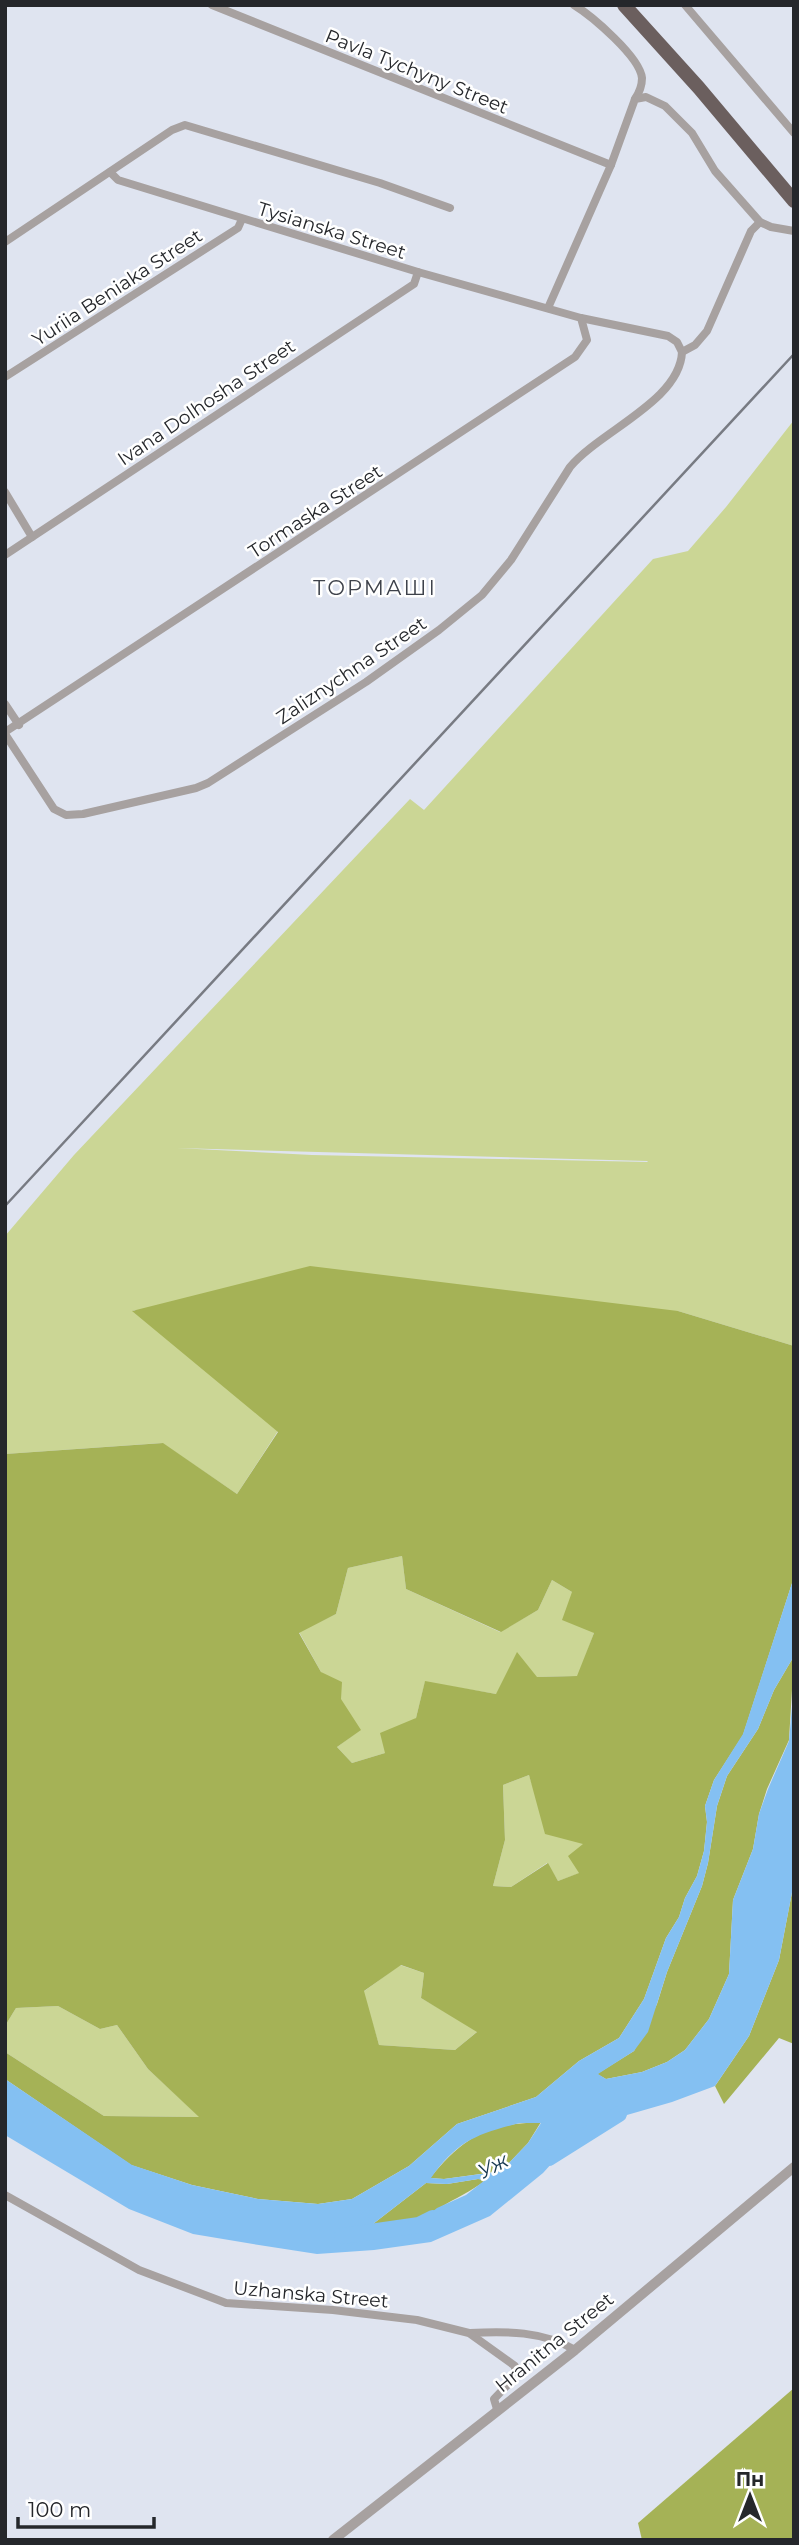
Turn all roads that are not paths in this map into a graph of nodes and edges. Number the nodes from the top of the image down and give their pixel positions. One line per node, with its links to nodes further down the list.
1 (212, 5): 7 (street, Pavla Tychyny Street)
2 (574, 5): 5 (street)
3 (624, 5): 9 (highway)
4 (685, 5): 6 (street)
5 (635, 99): 7 (street); 12 (street)
6 (794, 134)
7 (611, 165): 16 (street)
8 (110, 173): 10 (street); 11 (street, Tysianska Street); 14 (street)
9 (794, 201)
10 (450, 208)
11 (242, 219): 15 (street, Tysianska Street); 19 (street, Yuriia Beniaka Street)
12 (760, 222): 13 (street); 18 (street, Zaliznychna Street)
13 (794, 231)
14 (5, 242)
15 (418, 272): 16 (street, Tysianska Street); 21 (street, Ivana Dolhosha Street)
16 (548, 308): 17 (street)
17 (581, 318): 18 (street); 24 (street, Tormaska Street)
18 (682, 352): 25 (street, Zaliznychna Street)
19 (5, 377)
20 (5, 492): 21 (street)
21 (32, 537): 22 (street, Ivana Dolhosha Street)
22 (5, 555)
23 (5, 704): 24 (street)
24 (19, 725): 25 (street, Tormaska Street)
25 (5, 733)
26 (794, 2167): 29 (street, Hranitna Street)
27 (5, 2195): 28 (street, Uzhanska Street)
28 (469, 2333): 29 (street, Uzhanska Street); 30 (street, Uzhanska Street)
29 (575, 2350): 30 (street, Hranitna Street)
30 (497, 2409): 31 (street, Hranitna Street)
31 (333, 2540)

